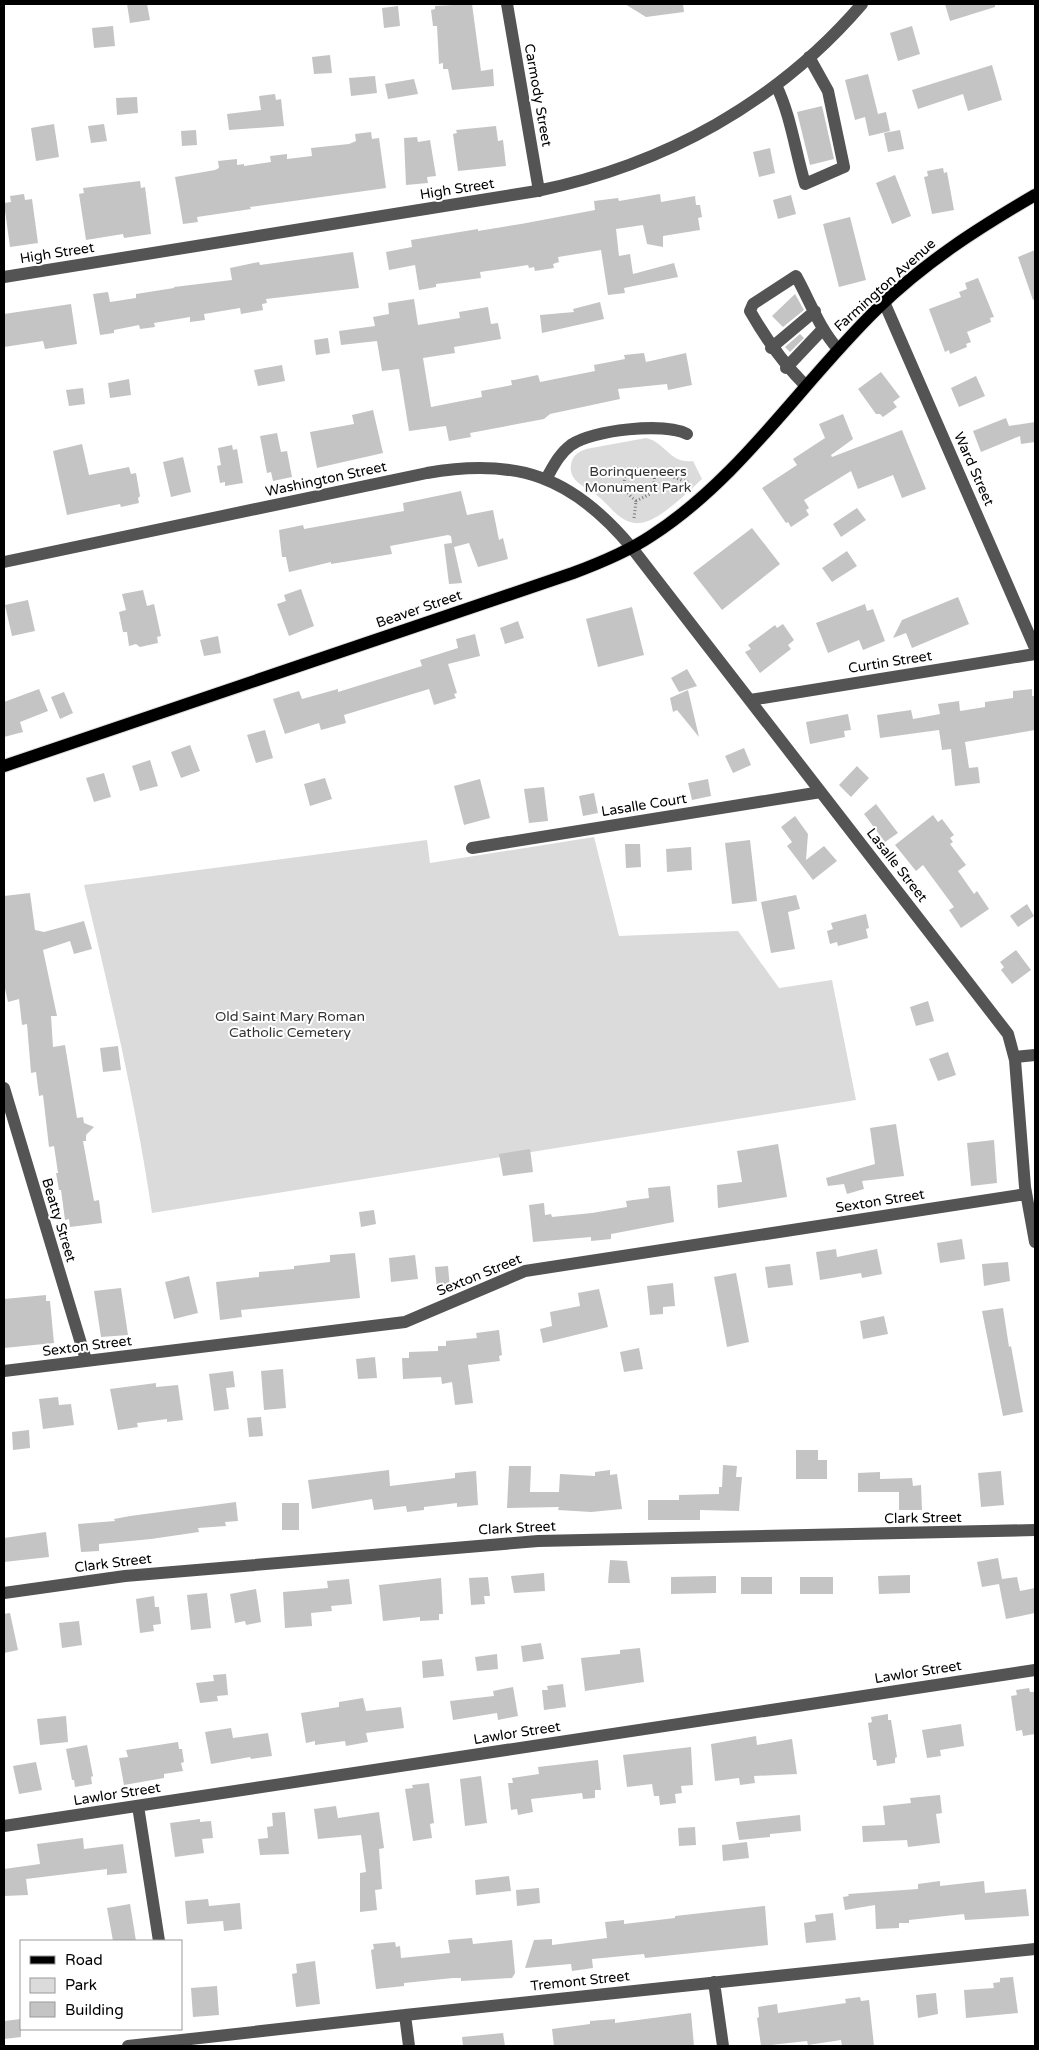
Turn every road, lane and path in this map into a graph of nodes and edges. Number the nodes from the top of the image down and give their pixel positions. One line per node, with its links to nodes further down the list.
1 (507, 4): 5 (street, Carmody Street)
2 (862, 4): 3 (street, High Street)
3 (809, 57): 4 (street, High Street); 4 (street)
4 (776, 84): 5 (street, High Street)
5 (539, 191): 7 (street, High Street)
6 (1035, 195): 8 (main road, Farmington Avenue)
7 (4, 277)
8 (884, 302): 12 (main road, Farmington Avenue); 24 (street, Ward Street)
9 (816, 311): 10 (street); 11 (street); 11 (street)
10 (822, 330): 12 (street); 13 (street)
11 (771, 348): 13 (street)
12 (838, 349): 14 (main road, Farmington Avenue)
13 (786, 368): 14 (street)
14 (805, 385): 15 (main road, Farmington Avenue)
15 (793, 398): 22 (main road, Beaver Street)
16 (687, 434): 18 (street)
17 (655, 470): 19 (path); 20 (path); 20 (path)
18 (546, 479): 22 (street, Washington Street); 23 (street, Washington Street)
19 (690, 483)
20 (636, 501): 21 (path)
21 (634, 518)
22 (632, 548): 26 (street, Lasalle Street); 27 (main road, Beaver Street)
23 (4, 562)
24 (1035, 648)
25 (1035, 654): 26 (street, Curtin Street)
26 (750, 700): 28 (street, Lasalle Street)
27 (4, 766)
28 (821, 792): 29 (street, Lasalle Court); 31 (street, Lasalle Street)
29 (472, 848)
30 (1035, 1055): 31 (street)
31 (1014, 1057): 33 (street, Lasalle Street)
32 (4, 1088): 35 (street, Beatty Street)
33 (1026, 1194): 34 (street, Lasalle Street); 35 (street, Sexton Street)
34 (1035, 1240)
35 (86, 1360): 36 (street, Sexton Street)
36 (4, 1371)
37 (1035, 1530): 38 (street, Clark Street)
38 (4, 1593)
39 (1035, 1670): 40 (street, Lawlor Street)
40 (138, 1806): 41 (street, Lawlor Street); 42 (street)
41 (4, 1826)
42 (159, 1940)
43 (1035, 1949): 44 (street, Tremont Street)
44 (714, 1982): 45 (street, Tremont Street); 49 (street)
45 (405, 2015): 46 (street, Tremont Street); 48 (street)
46 (174, 2035): 47 (street, Tremont Street)
47 (128, 2046)
48 (409, 2046)
49 (723, 2046)

